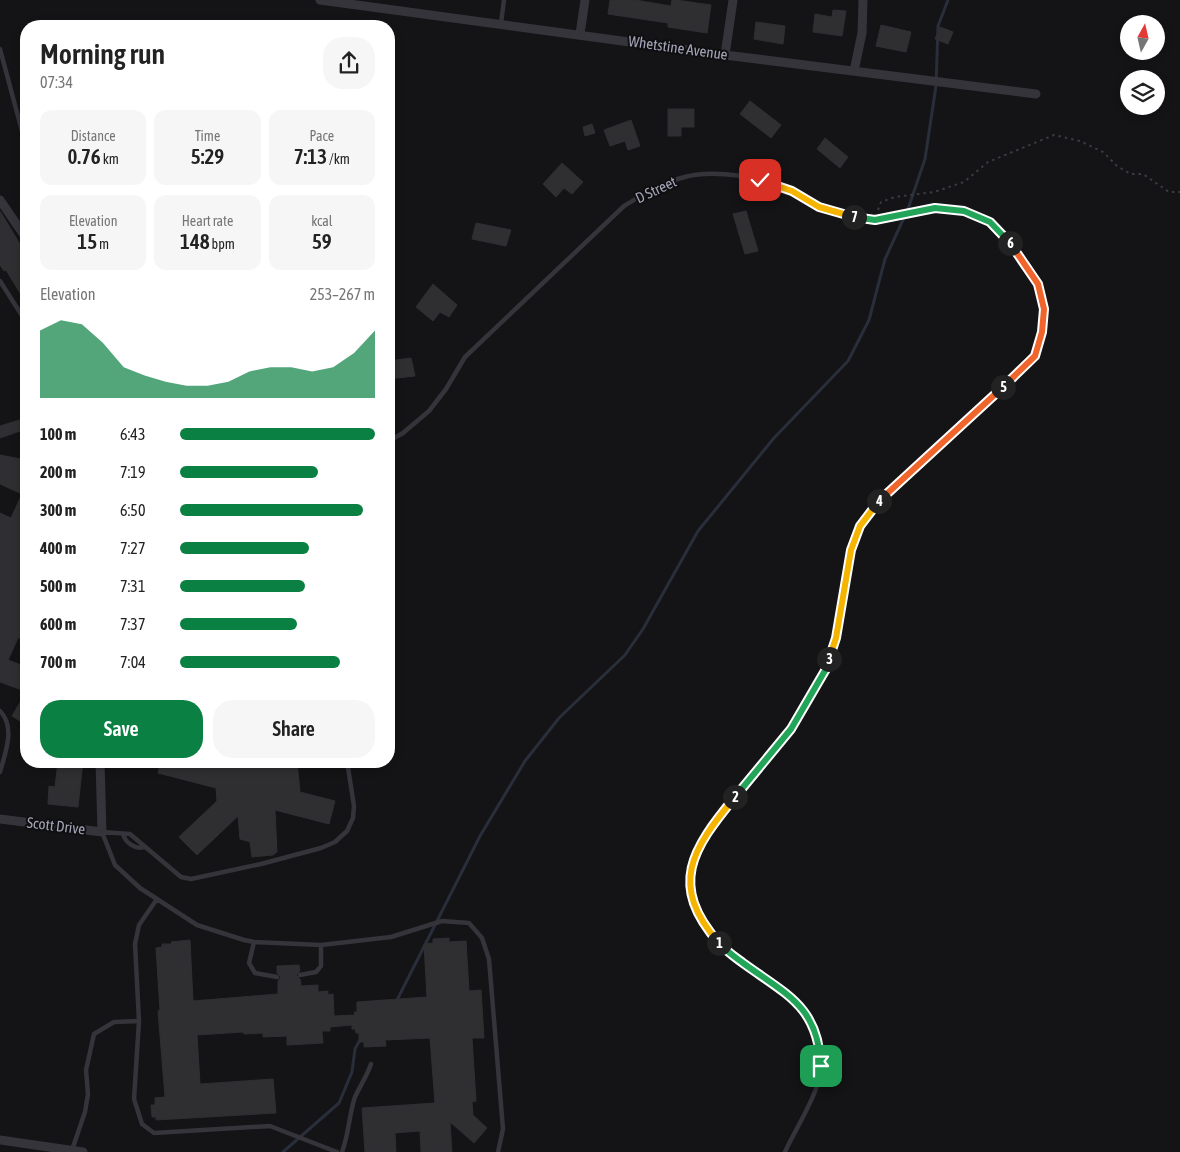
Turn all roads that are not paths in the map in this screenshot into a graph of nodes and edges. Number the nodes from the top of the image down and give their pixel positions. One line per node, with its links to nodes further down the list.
1 (320, 0): 6 (street, Whetstine Avenue)
2 (504, 0): 7 (lane)
3 (585, 0): 8 (street)
4 (733, 0): 10 (street)
5 (863, 0): 11 (street)
6 (359, 3): 7 (street, Whetstine Avenue)
7 (501, 23): 8 (street, Whetstine Avenue)
8 (580, 34): 10 (street, Whetstine Avenue)
9 (0, 49): 13 (lane)
10 (725, 55): 11 (street, Whetstine Avenue)
11 (854, 71): 12 (street, Whetstine Avenue)
12 (1036, 94)
13 (20, 124)
14 (0, 200): 15 (street)
15 (20, 229)
16 (0, 281): 17 (lane)
17 (20, 313)
18 (395, 438): 40 (lane, D Street)
19 (0, 711): 22 (lane)
20 (100, 768): 24 (street, Scott Drive)
21 (348, 768): 26 (lane)
22 (0, 772)
23 (0, 819): 24 (street, Scott Drive)
24 (102, 832): 25 (lane); 27 (lane)
25 (123, 834): 26 (lane); 26 (lane)
26 (144, 847)
27 (157, 899): 28 (lane); 32 (lane)
28 (254, 942): 29 (lane); 31 (lane)
29 (321, 945): 30 (lane); 39 (lane)
30 (300, 975)
31 (277, 977)
32 (139, 1021): 35 (lane); 37 (lane)
33 (371, 1064): 38 (lane)
34 (0, 1140): 35 (street)
35 (72, 1150): 36 (street)
36 (83, 1152)
37 (337, 1152)
38 (342, 1152)
39 (498, 1152)
40 (784, 1152)

